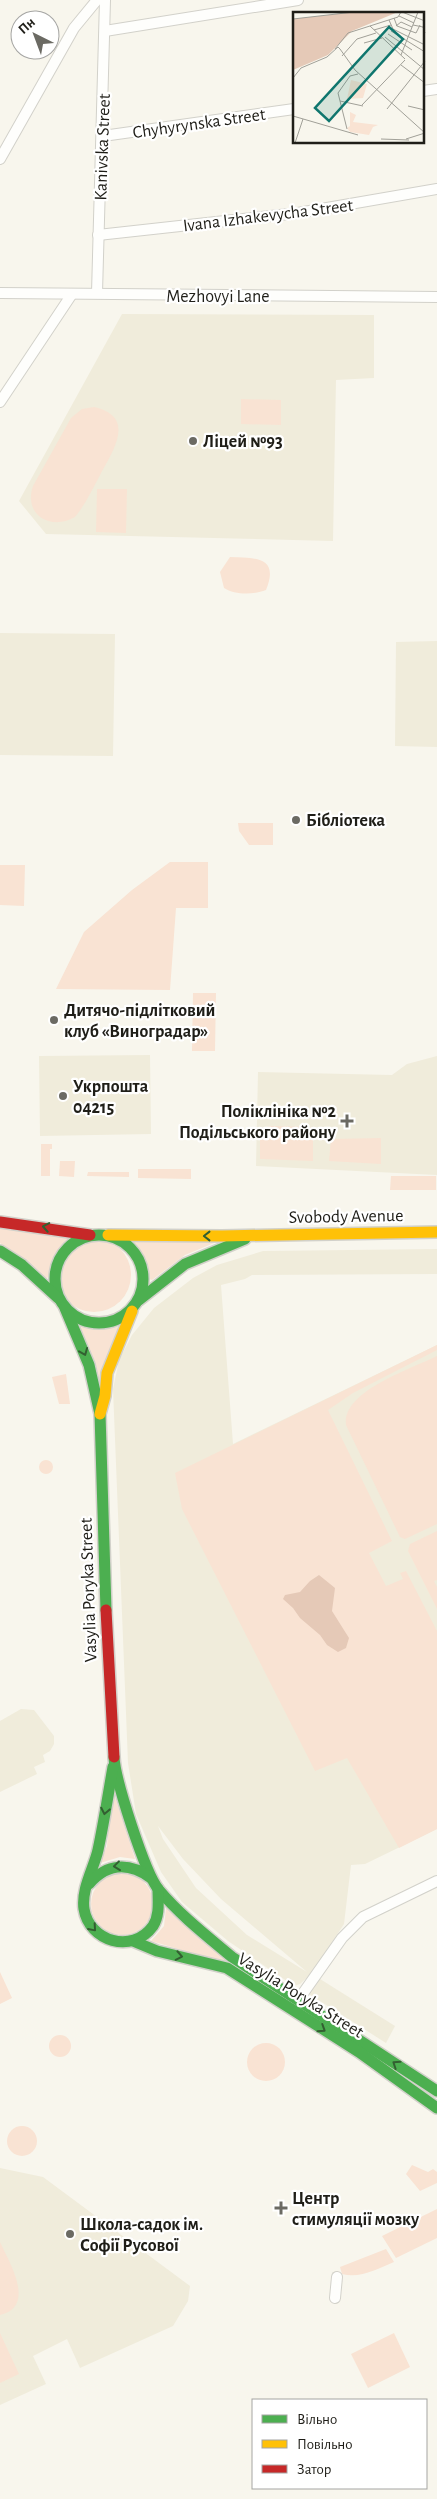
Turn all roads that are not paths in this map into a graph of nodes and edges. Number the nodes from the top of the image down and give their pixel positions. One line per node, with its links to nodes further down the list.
1 (97, 0): 9 (street)
2 (105, 0): 4 (street, Kanivska Street)
3 (298, 0): 4 (street)
4 (105, 30): 8 (street, Kanivska Street)
5 (437, 89): 6 (street)
6 (424, 91)
7 (293, 109): 8 (street, Chyhyrynska Street)
8 (103, 136): 11 (street, Kanivska Street)
9 (0, 159)
10 (437, 189): 11 (street, Ivana Izhakevycha Street)
11 (98, 235): 13 (street, Kanivska Street)
12 (0, 293): 14 (street, Mezhovyi Lane)
13 (97, 293): 14 (street, Mezhovyi Lane); 15 (street, Mezhovyi Lane)
14 (72, 294): 16 (street)
15 (437, 297)
16 (0, 402)
17 (0, 1222): 19 (street, one-way to 17)
18 (437, 1232): 21 (street, Svobody Avenue)
19 (91, 1235): 20 (street); 23 (street)
20 (108, 1235): 21 (street, Svobody Avenue, one-way to 20); 24 (street)
21 (256, 1235): 24 (street, Svobody Avenue)
22 (0, 1251): 23 (street)
23 (63, 1304): 24 (street); 25 (street, Vasylia Poryka Street, one-way to 25)
24 (136, 1304): 25 (street, Vasylia Poryka Street)
25 (100, 1414): 26 (street, Vasylia Poryka Street)
26 (114, 1763): 27 (street, Vasylia Poryka Street); 29 (street, Vasylia Poryka Street, one-way to 29)
27 (152, 1878): 29 (street, one-way to 29); 30 (street, Vasylia Poryka Street)
28 (437, 1882): 32 (street)
29 (87, 1887): 31 (street, Vasylia Poryka Street, one-way to 31)
30 (158, 1889): 31 (street, Vasylia Poryka Street); 32 (street, Vasylia Poryka Street)
31 (133, 1941): 34 (street, Vasylia Poryka Street, one-way to 34)
32 (299, 1999): 33 (street, Vasylia Poryka Street, one-way to 32)
33 (437, 2091)
34 (437, 2108)
35 (337, 2277): 36 (street)
36 (336, 2298)

